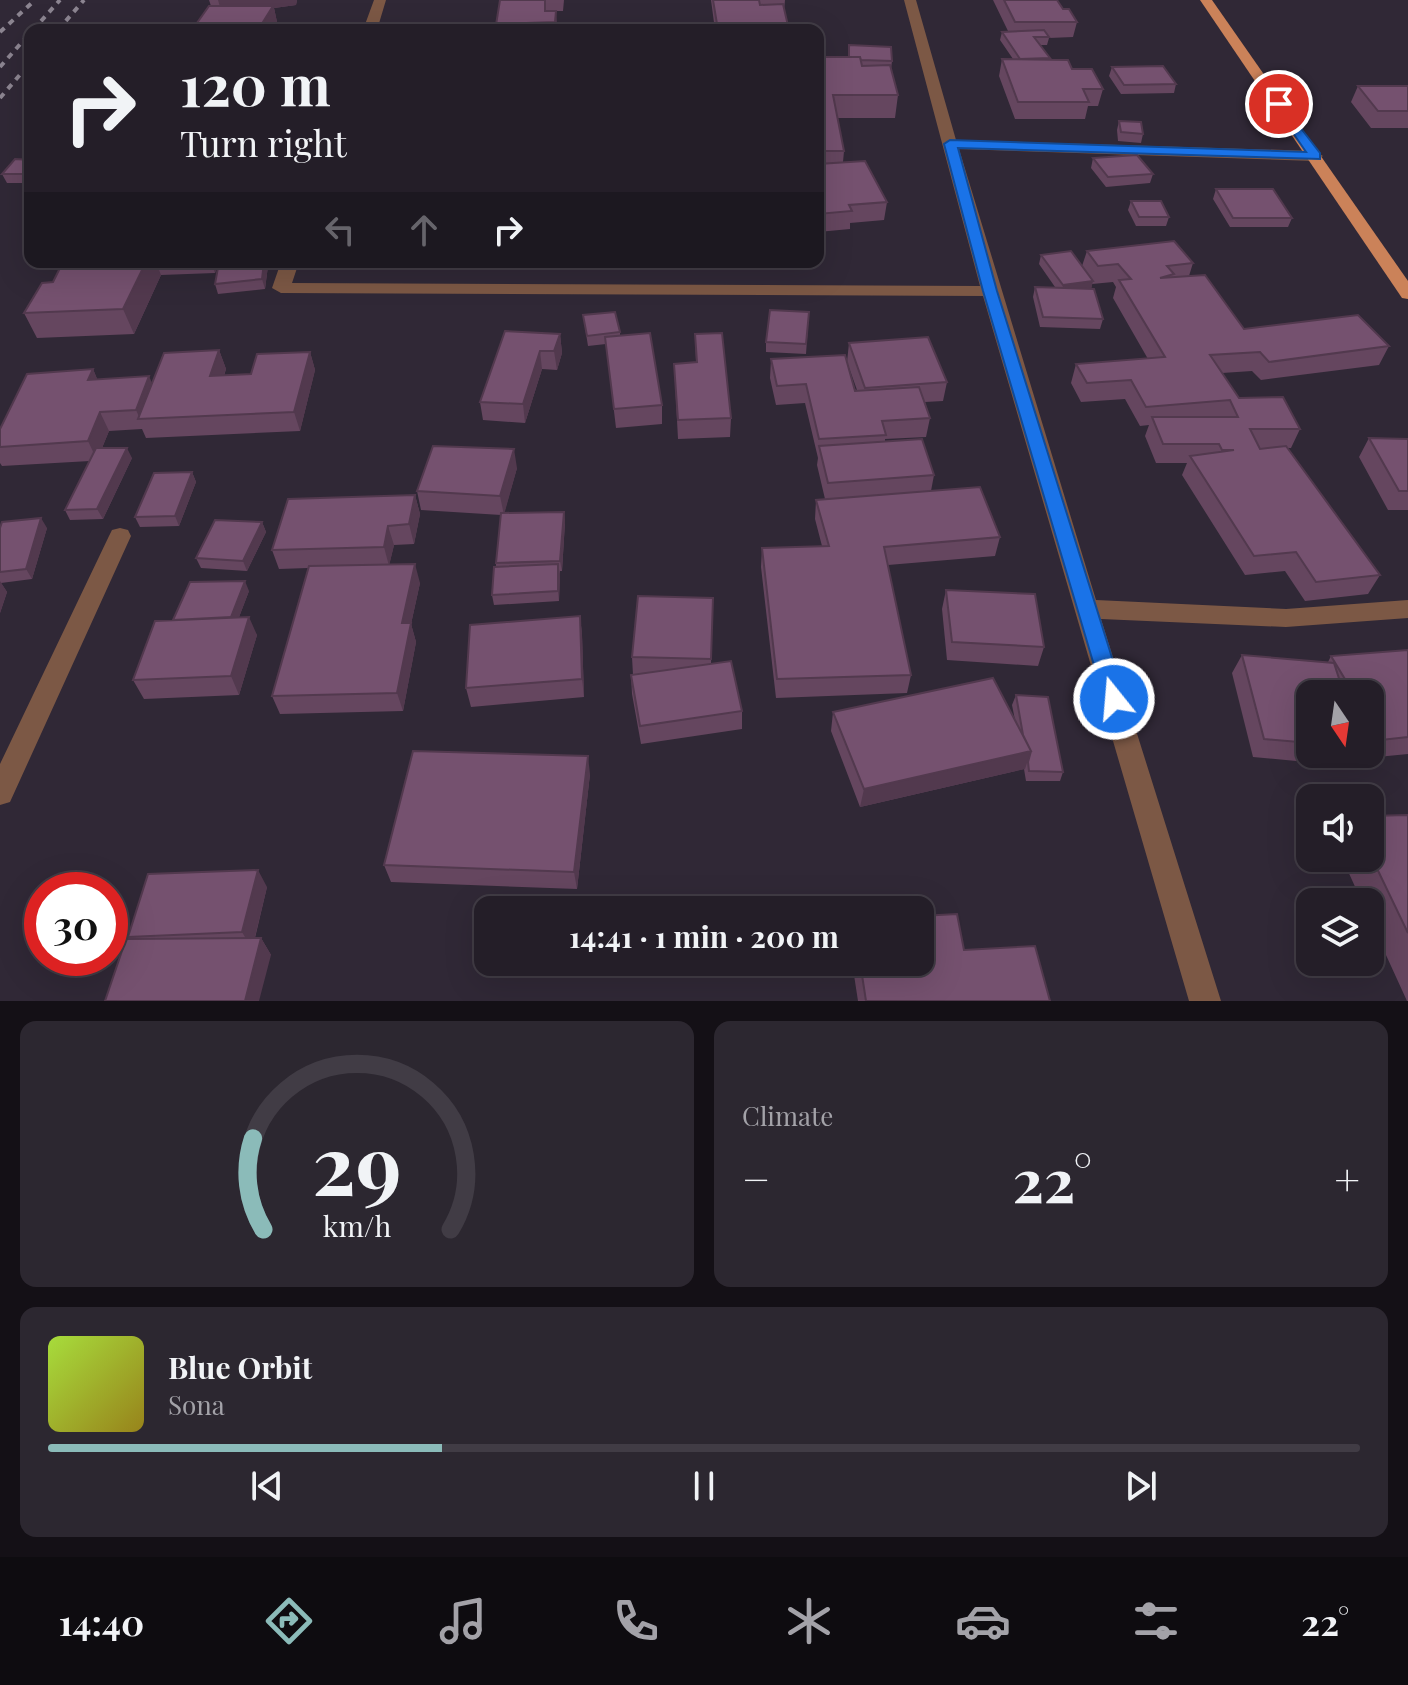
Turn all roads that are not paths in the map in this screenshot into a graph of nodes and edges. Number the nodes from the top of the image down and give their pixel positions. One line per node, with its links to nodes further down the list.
1 (380, 0): 4 (street)
2 (910, 0): 5 (street)
3 (1206, 0): 6 (main road)
4 (372, 24)
5 (950, 144): 6 (street); 8 (street)
6 (1315, 156): 9 (main road)
7 (288, 268): 8 (street)
8 (990, 291): 11 (street)
9 (1408, 294)
10 (120, 536): 13 (street)
11 (1087, 609): 12 (street); 14 (street)
12 (1408, 609)
13 (0, 793)
14 (1205, 1001)

